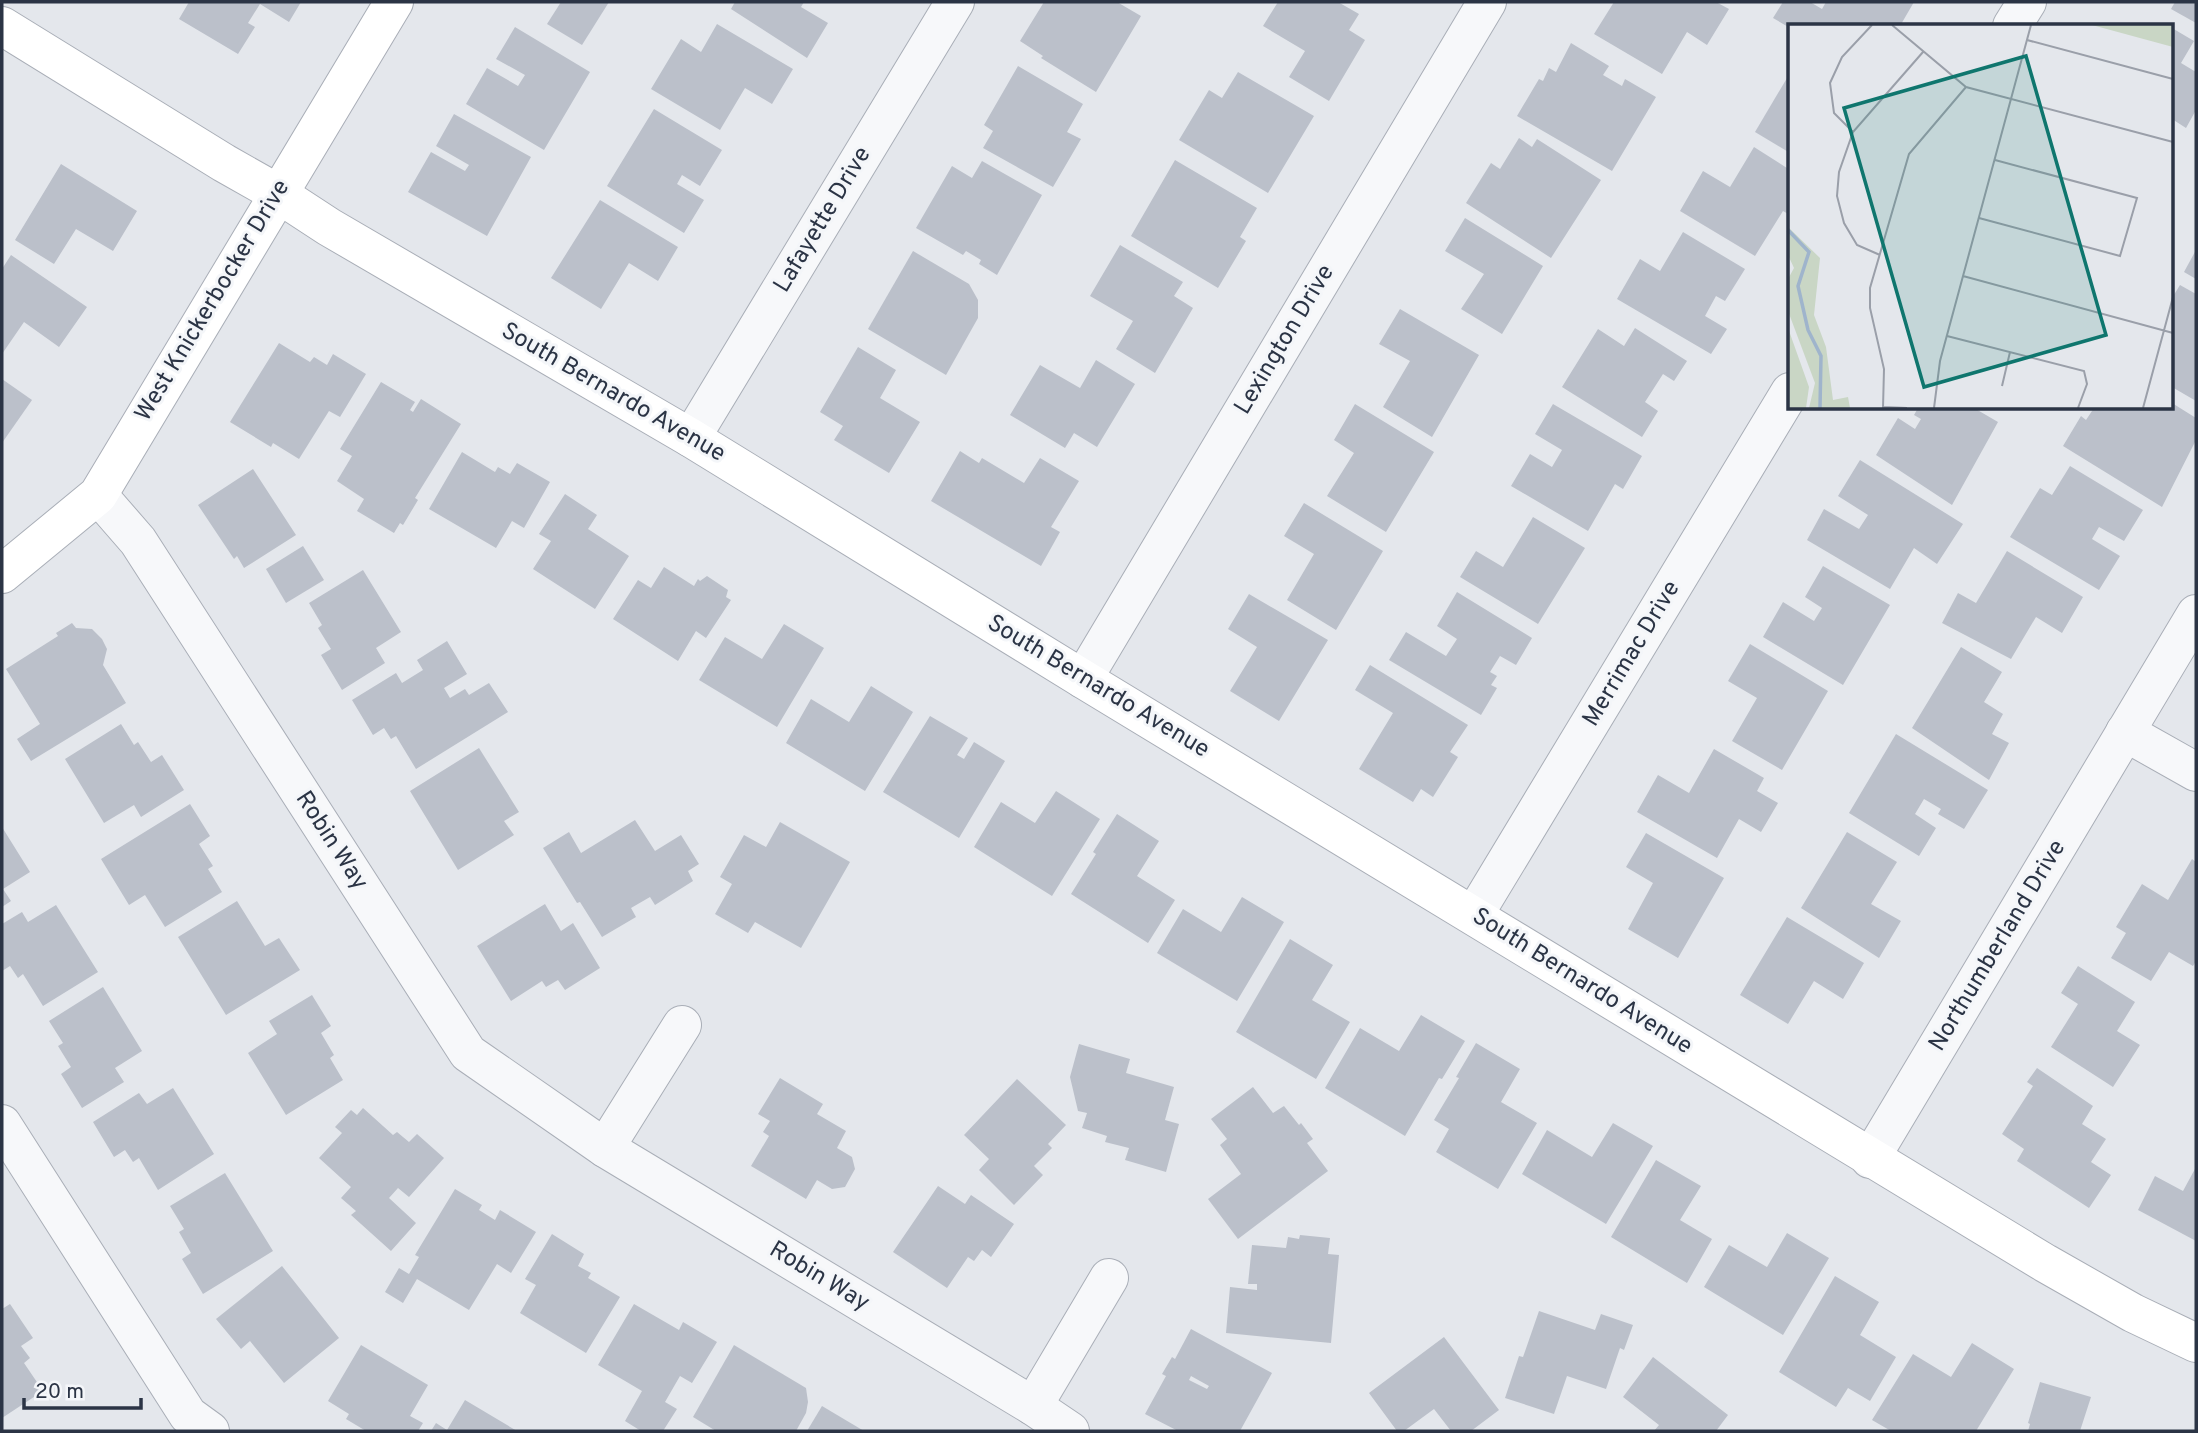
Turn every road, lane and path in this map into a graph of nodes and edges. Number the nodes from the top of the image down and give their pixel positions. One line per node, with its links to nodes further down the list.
1 (394, 2): 7 (street, West Knickerbocker Drive)
2 (955, 2): 9 (street, Lafayette Drive)
3 (1487, 2): 13 (street, Lexington Drive)
4 (2027, 2): 5 (street)
5 (2013, 24)
6 (2, 26): 7 (street, South Bernardo Avenue)
7 (277, 193): 9 (street, South Bernardo Avenue); 10 (street, West Knickerbocker Drive)
8 (1788, 395): 16 (street, Merrimac Drive)
9 (691, 438): 13 (street, South Bernardo Avenue)
10 (97, 495): 11 (street, West Knickerbocker Drive); 19 (street, Robin Way)
11 (2, 574)
12 (2196, 614): 14 (street, Northumberland Drive)
13 (1083, 679): 16 (street, South Bernardo Avenue)
14 (2125, 732): 15 (street); 20 (street, Northumberland Drive)
15 (2196, 772)
16 (1474, 915): 20 (street, South Bernardo Avenue)
17 (682, 1025): 19 (street)
18 (2, 1124): 24 (street)
19 (605, 1148): 23 (street, Robin Way)
20 (1870, 1159): 22 (street, South Bernardo Avenue)
21 (1109, 1278): 23 (street)
22 (2196, 1343)
23 (1033, 1406): 25 (street, Robin Way)
24 (188, 1426)
25 (1070, 1431)

